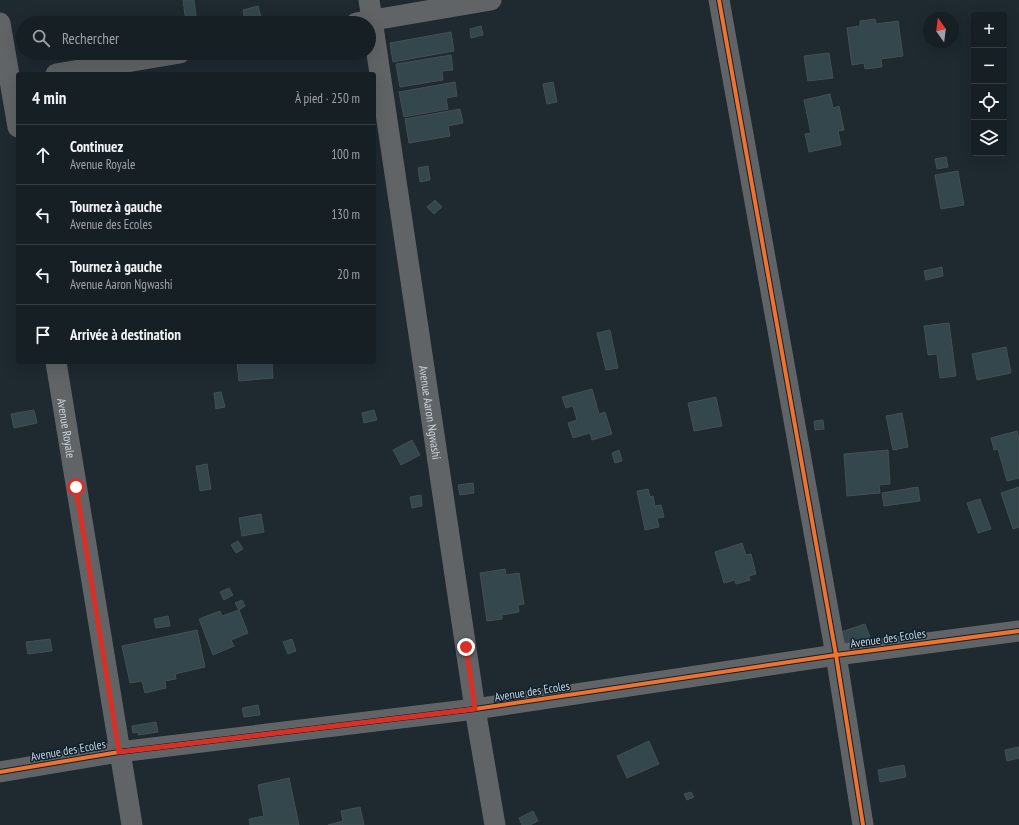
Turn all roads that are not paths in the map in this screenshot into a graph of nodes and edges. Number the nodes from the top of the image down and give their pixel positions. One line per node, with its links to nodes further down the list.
1 (369, 0): 4 (street, Avenue Aaron Ngwashi)
2 (491, 0): 5 (street)
3 (719, 0): 16 (street)
4 (365, 16)
5 (376, 20)
6 (0, 23): 11 (street)
7 (139, 60): 9 (street)
8 (370, 60): 10 (street, Avenue Aaron Ngwashi)
9 (68, 72)
10 (372, 72)
11 (10, 82): 13 (street)
12 (376, 96): 17 (street, Avenue Aaron Ngwashi)
13 (16, 115)
14 (56, 364): 18 (street, Avenue Royale)
15 (1019, 631): 16 (street, Avenue des Ecoles)
16 (836, 655): 17 (street, Avenue des Ecoles); 22 (street)
17 (475, 709): 18 (street, Avenue des Ecoles); 21 (street, Avenue Aaron Ngwashi)
18 (119, 752): 19 (street, Avenue des Ecoles); 20 (street, Avenue Royale)
19 (0, 772)
20 (132, 825)
21 (495, 825)
22 (863, 825)

